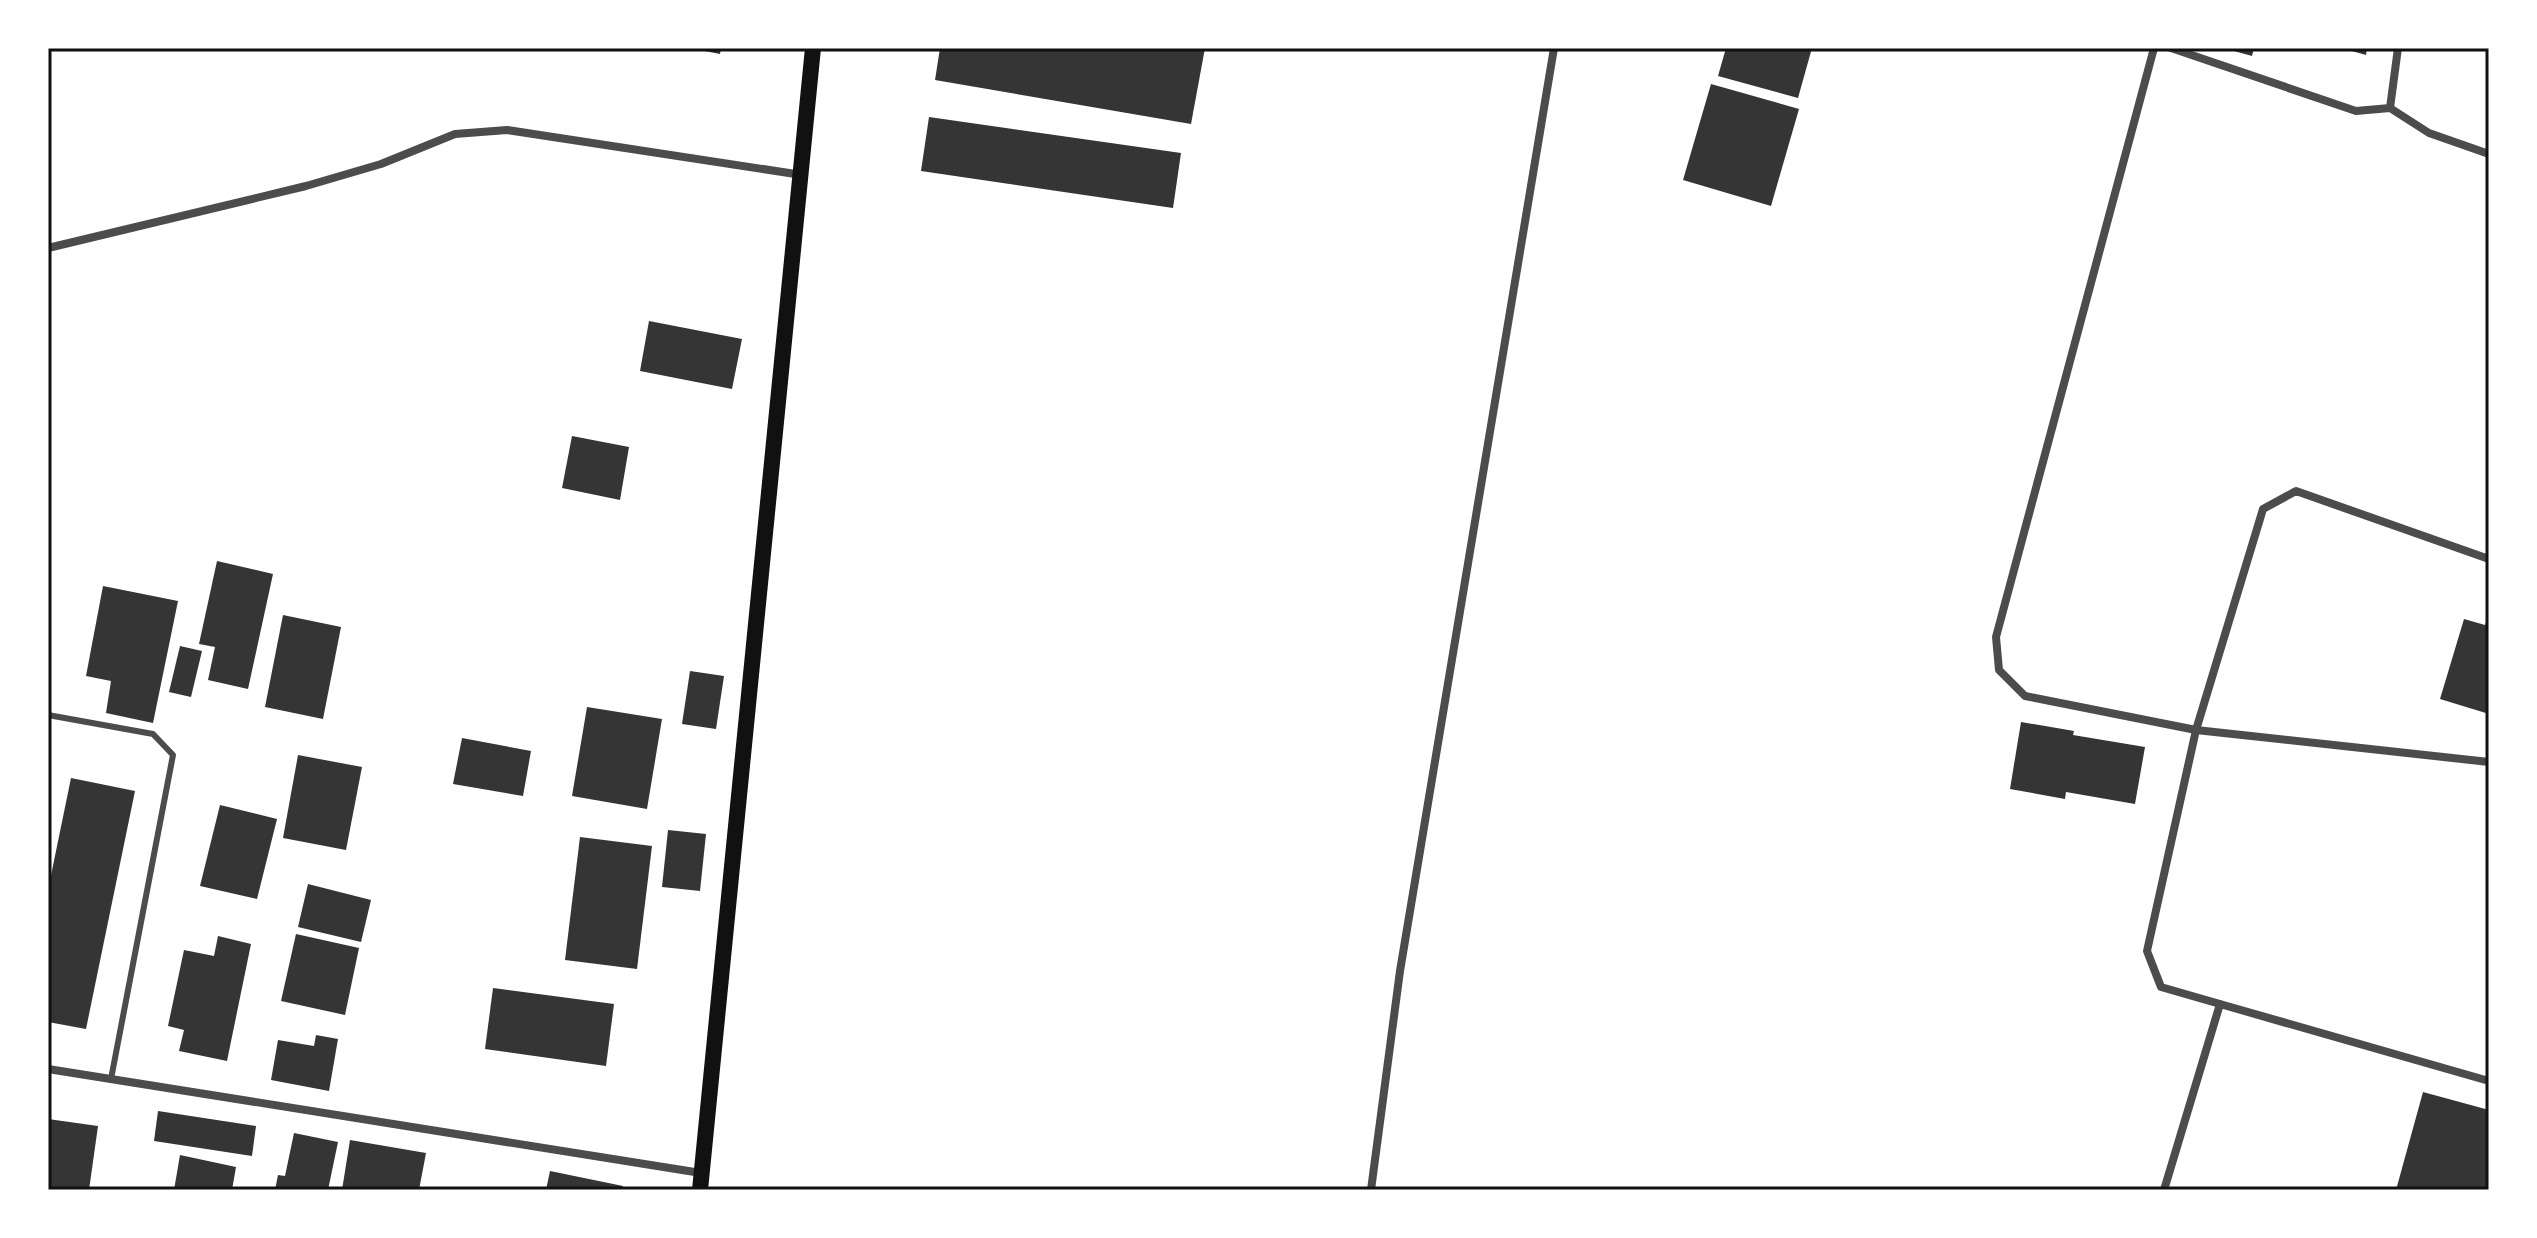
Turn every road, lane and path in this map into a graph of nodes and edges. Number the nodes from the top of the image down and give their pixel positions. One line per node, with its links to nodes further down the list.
1 (813, 48): 8 (main road)
2 (1554, 48): 19 (street)
3 (2154, 48): 12 (street)
4 (2171, 48): 6 (street)
5 (2398, 48): 6 (street)
6 (2390, 108): 7 (street)
7 (2489, 154)
8 (803, 175): 9 (street); 18 (main road)
9 (48, 248)
10 (2489, 559): 12 (street)
11 (48, 715): 16 (lane)
12 (2196, 730): 13 (street); 14 (street)
13 (2489, 762)
14 (2220, 1004): 17 (street); 20 (street)
15 (48, 1069): 16 (street)
16 (111, 1079): 18 (street)
17 (2489, 1081)
18 (701, 1181)
19 (1371, 1190)
20 (2164, 1190)

